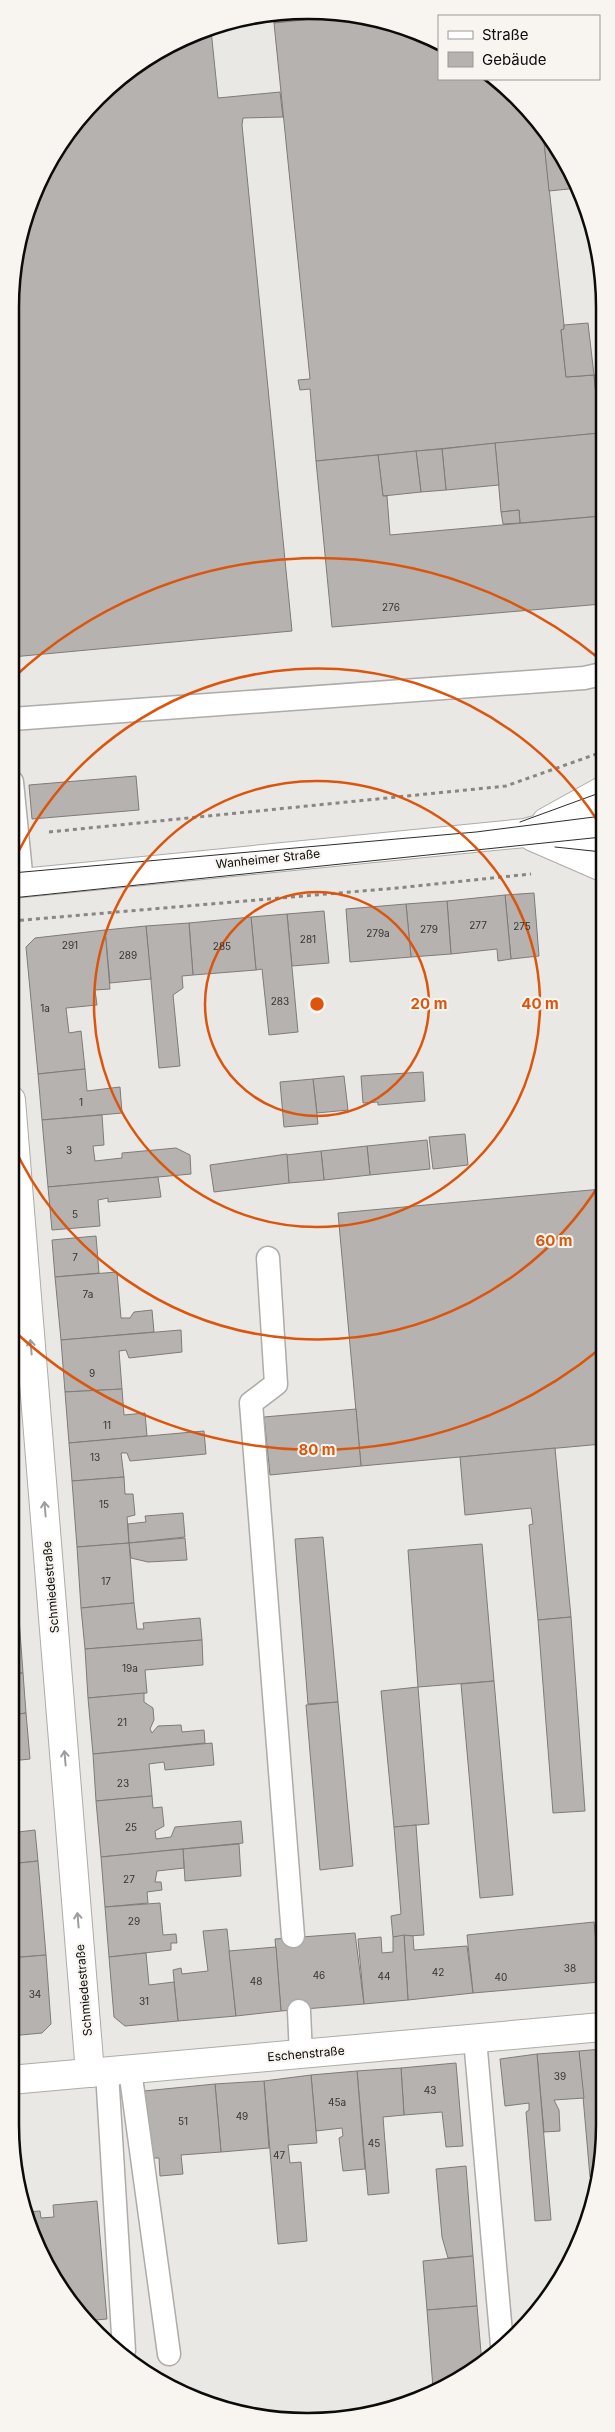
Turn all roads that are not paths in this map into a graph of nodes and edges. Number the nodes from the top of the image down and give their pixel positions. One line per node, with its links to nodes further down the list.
1 (596, 675): 2 (lane)
2 (19, 718)
3 (596, 795): 5 (street, Wanheimer Straße)
4 (596, 814): 5 (street, Wanheimer Straße)
5 (524, 833): 6 (street, Wanheimer Straße); 7 (street, Wanheimer Straße); 8 (street, Wanheimer Straße)
6 (596, 840)
7 (596, 864)
8 (19, 884)
9 (19, 1179): 16 (street, Schmiedestraße, one-way to 9)
10 (268, 1258): 11 (lane)
11 (293, 1936)
12 (299, 2011): 15 (lane)
13 (596, 2028): 14 (street, Eschenstraße)
14 (475, 2039): 15 (street, Eschenstraße); 18 (lane)
15 (301, 2055): 16 (street, Eschenstraße)
16 (109, 2071): 17 (street, Eschenstraße); 19 (lane); 20 (lane)
17 (19, 2079)
18 (501, 2339)
19 (124, 2347)
20 (170, 2354)

